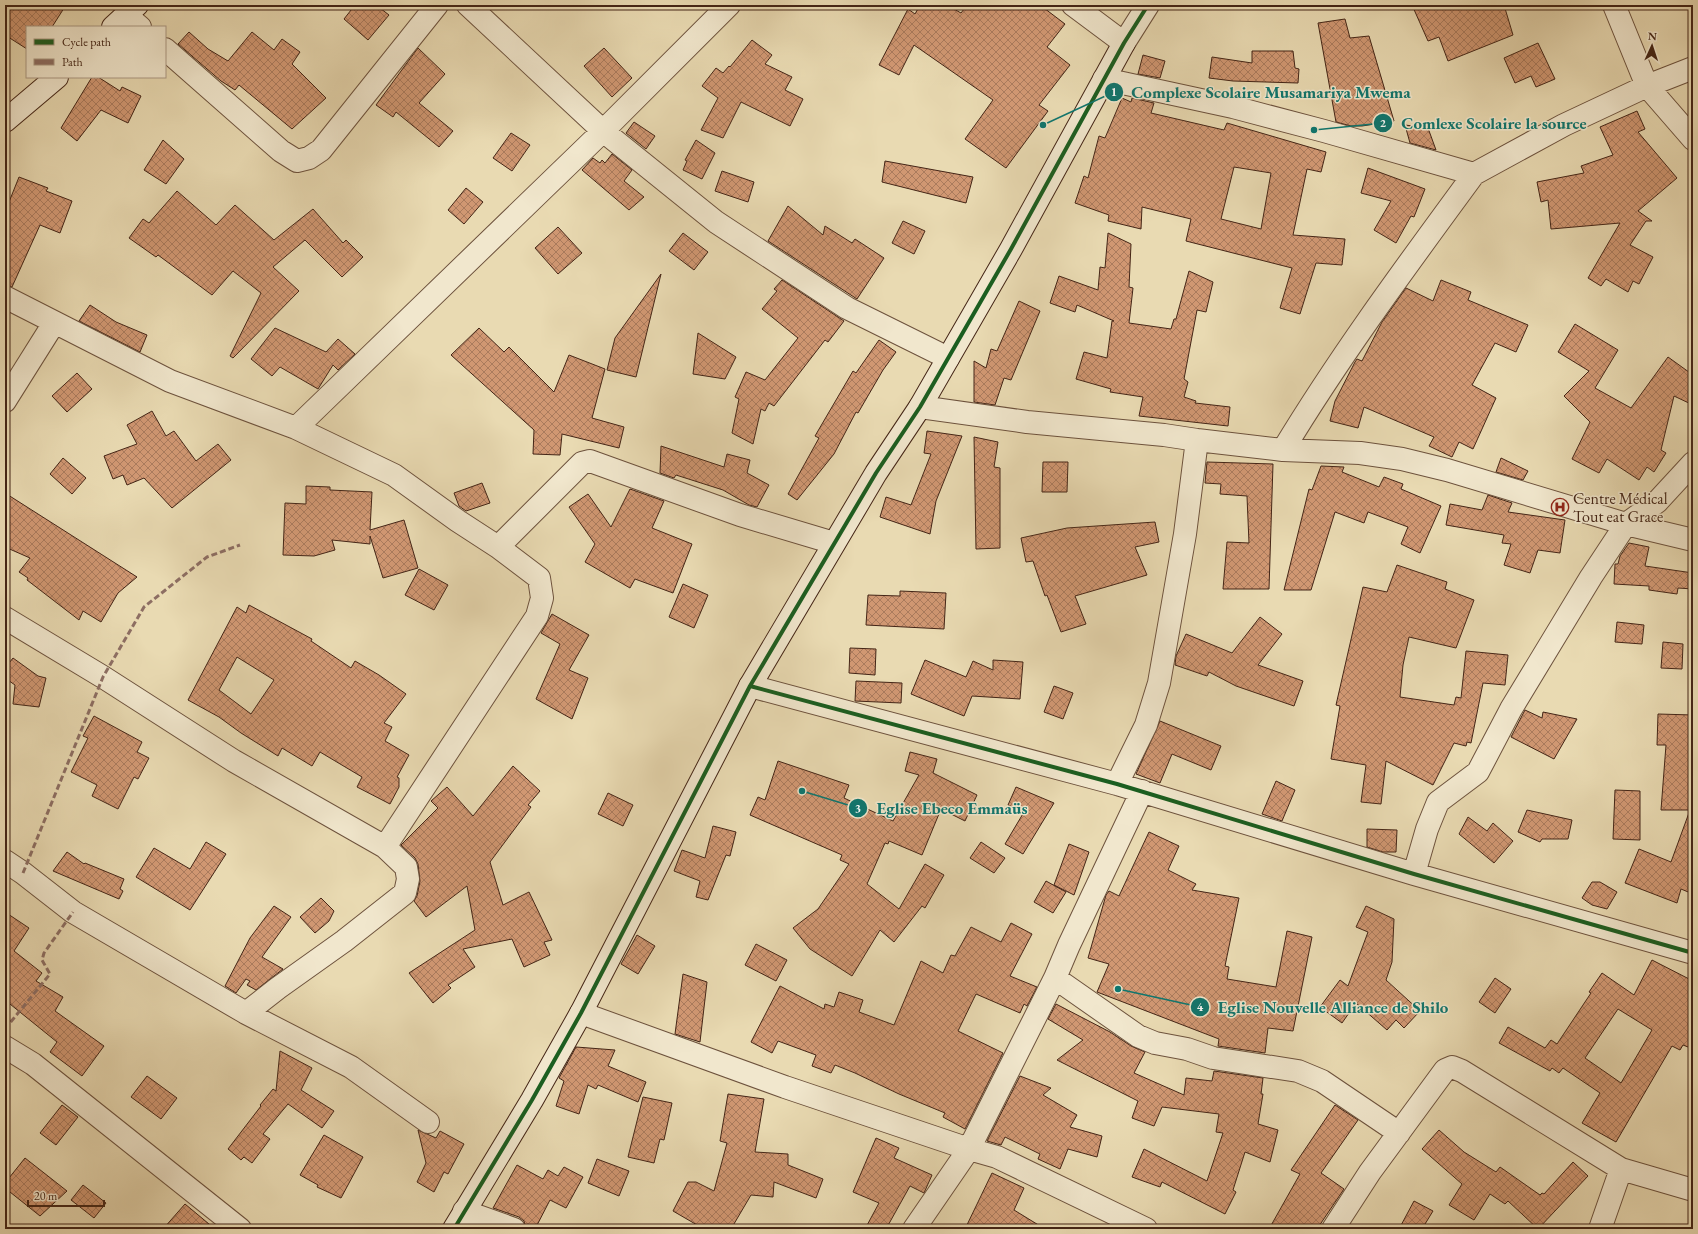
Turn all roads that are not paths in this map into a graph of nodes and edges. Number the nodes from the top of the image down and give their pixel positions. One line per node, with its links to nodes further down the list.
1 (437, 5): 8 (street)
2 (468, 5): 14 (street)
3 (729, 5): 14 (street)
4 (1073, 5): 7 (street)
5 (1148, 5): 7 (street)
6 (1614, 5): 12 (street)
7 (1124, 43): 11 (street)
8 (166, 50)
9 (1693, 68): 12 (street)
10 (56, 78): 13 (street)
11 (1104, 79): 16 (street); 19 (street)
12 (1647, 86): 15 (street); 16 (street)
13 (5, 120)
14 (603, 132): 19 (street); 22 (street)
15 (1693, 139)
16 (1474, 174): 24 (street)
17 (5, 297): 18 (street)
18 (54, 323): 20 (street); 22 (street)
19 (948, 358): 21 (street)
20 (5, 401)
21 (920, 407): 23 (street); 28 (street)
22 (296, 428): 29 (street)
23 (1197, 440): 24 (street); 32 (street)
24 (1283, 450): 26 (street)
25 (1693, 463): 26 (street)
26 (1626, 524): 27 (street); 36 (street)
27 (1693, 540)
28 (834, 543): 29 (street); 31 (street)
29 (498, 547): 34 (street)
30 (5, 618): 34 (street)
31 (750, 686): 32 (street); 40 (street)
32 (1117, 784): 33 (street)
33 (1142, 791): 36 (street); 38 (street)
34 (386, 847): 39 (street)
35 (5, 861): 39 (street)
36 (1414, 874): 37 (street)
37 (1693, 953)
38 (1055, 978): 43 (street); 44 (street)
39 (246, 1013): 42 (street)
40 (581, 1013): 44 (street); 47 (street)
41 (5, 1047): 48 (street)
42 (428, 1122)
43 (1398, 1133): 45 (street); 52 (street)
44 (969, 1149): 50 (street); 51 (street)
45 (1621, 1169): 46 (street); 53 (street)
46 (1693, 1190)
47 (459, 1220): 49 (street)
48 (240, 1229)
49 (514, 1229)
50 (914, 1229)
51 (1146, 1229)
52 (1333, 1229)
53 (1600, 1229)

